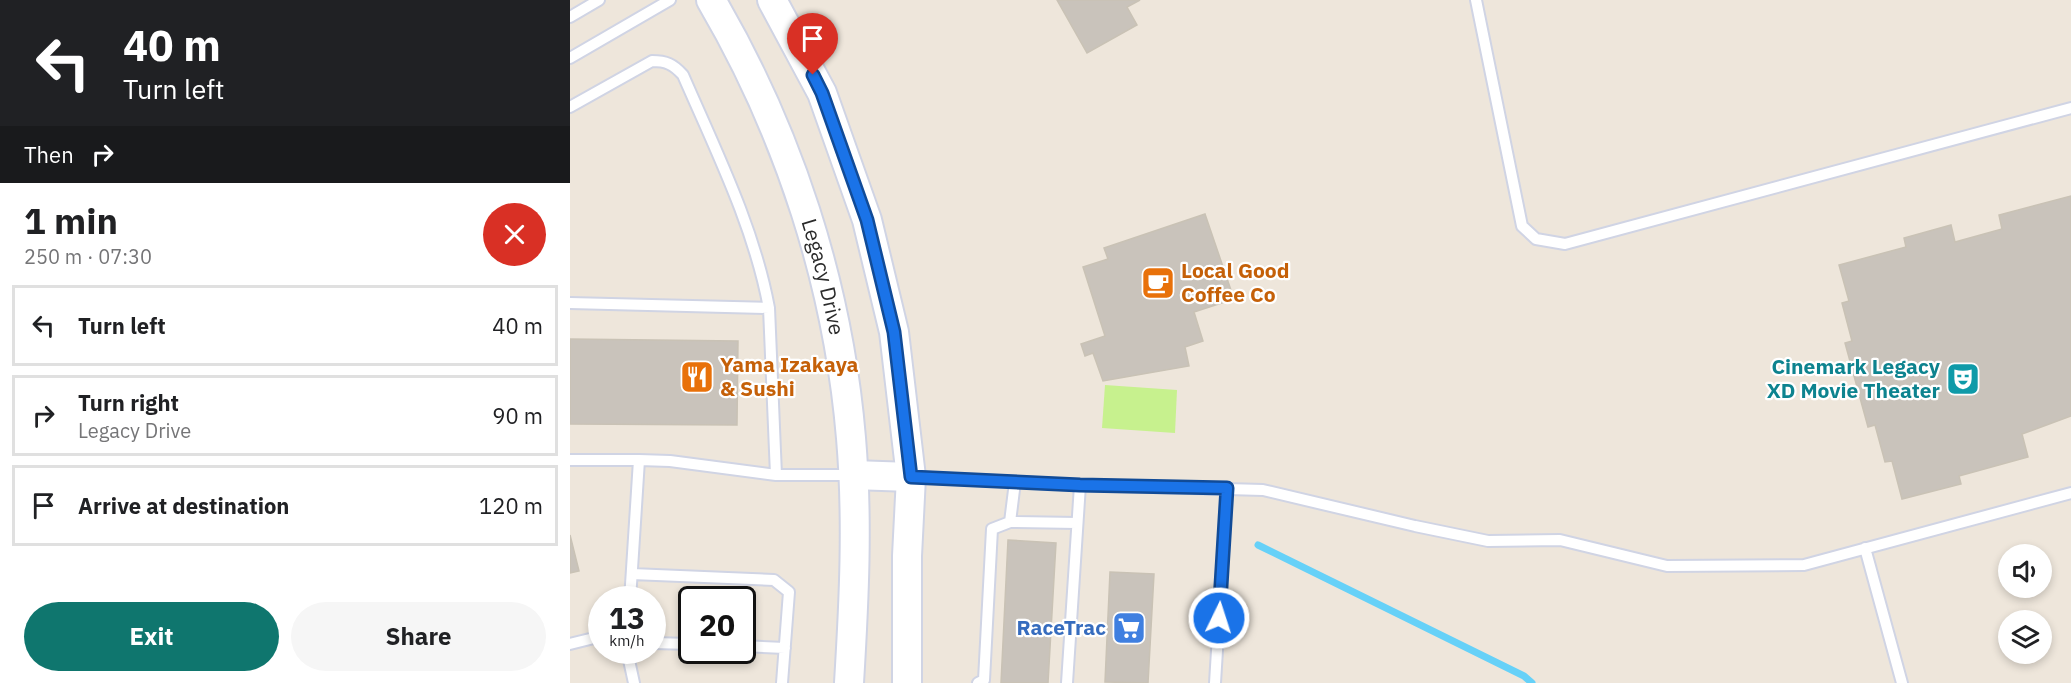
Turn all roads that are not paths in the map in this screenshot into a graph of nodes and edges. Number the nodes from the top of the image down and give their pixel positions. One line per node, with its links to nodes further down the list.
1 (599, 0): 6 (lane)
2 (670, 0): 7 (lane)
3 (711, 0): 15 (main road, Legacy Drive)
4 (772, 0): 16 (main road)
5 (1476, 0): 9 (lane)
6 (570, 16)
7 (570, 58)
8 (570, 107): 11 (lane)
9 (2071, 108)
10 (570, 303): 11 (lane)
11 (769, 308): 14 (lane)
12 (570, 460): 13 (lane)
13 (639, 460): 14 (lane); 24 (lane)
14 (776, 475): 15 (lane)
15 (853, 475): 16 (main road); 33 (main road, Legacy Drive)
16 (911, 477): 17 (lane); 34 (main road)
17 (1015, 482): 18 (lane); 21 (lane)
18 (1080, 485): 19 (lane); 22 (lane)
19 (1227, 488): 23 (lane); 37 (lane)
20 (2071, 493): 23 (lane)
21 (1010, 522): 22 (lane); 35 (lane)
22 (1077, 523): 36 (lane)
23 (1865, 548): 38 (lane)
24 (632, 574): 25 (lane); 29 (lane)
25 (631, 586)
26 (588, 640): 27 (lane)
27 (570, 644)
28 (756, 647): 29 (lane)
29 (785, 648): 32 (lane)
30 (630, 664): 31 (lane)
31 (634, 683)
32 (782, 683)
33 (849, 683)
34 (907, 683)
35 (978, 683)
36 (1067, 683)
37 (1215, 683)
38 (1902, 683)

